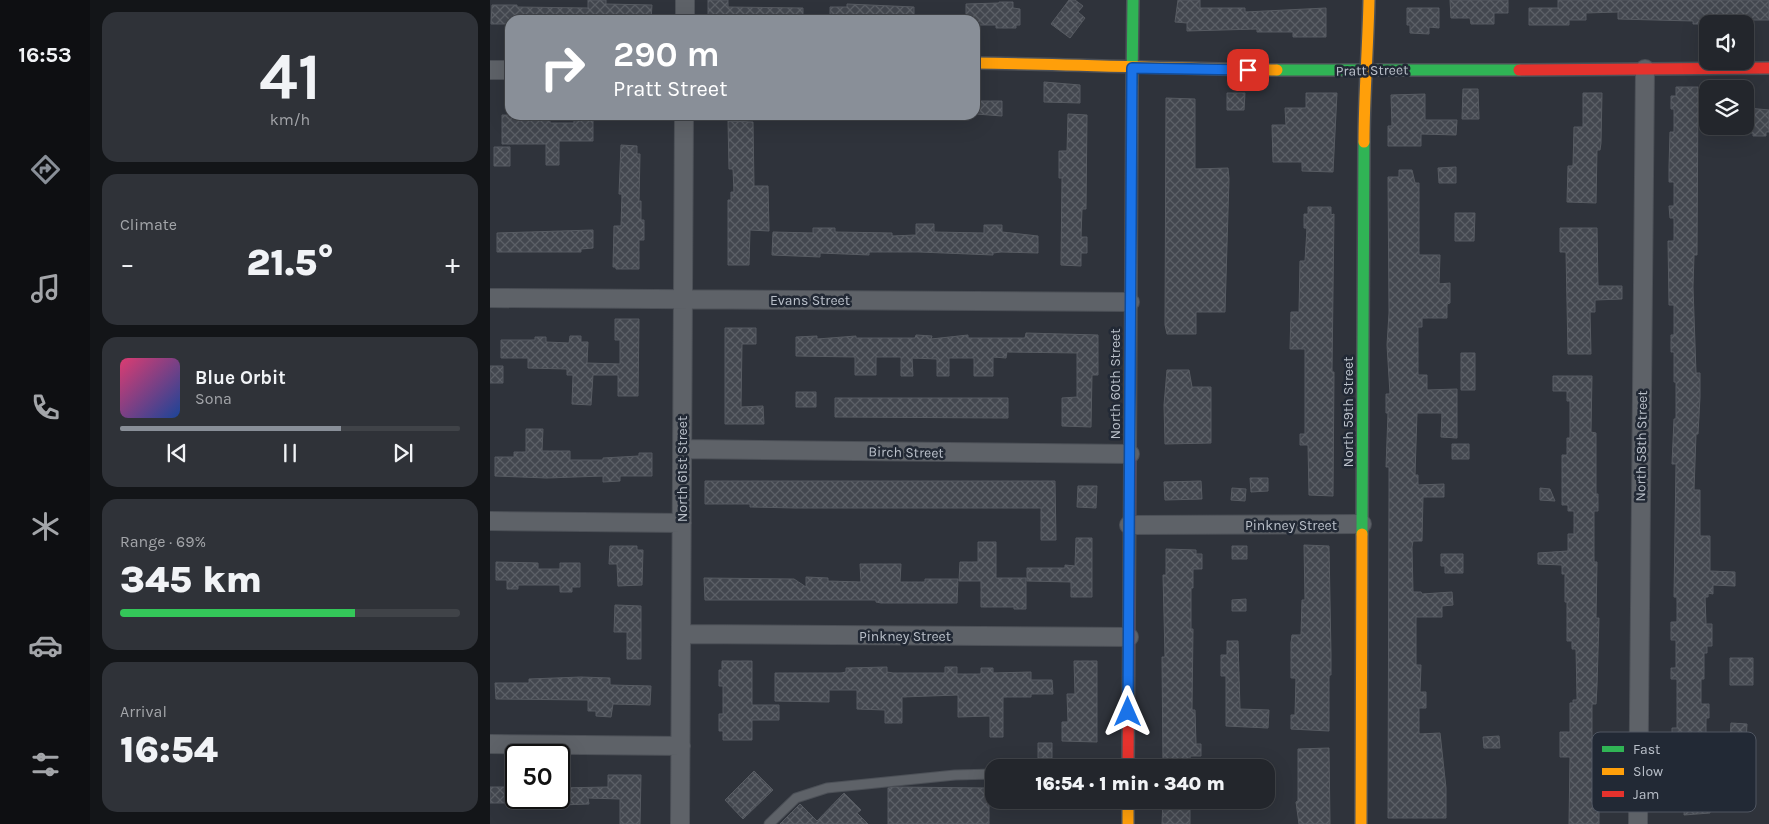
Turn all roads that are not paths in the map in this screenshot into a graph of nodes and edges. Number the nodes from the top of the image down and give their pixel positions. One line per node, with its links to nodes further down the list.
1 (685, 0): 4 (street)
2 (1132, 0): 6 (street, North 60th Street)
3 (1369, 0): 11 (street, North 59th Street)
4 (685, 15)
5 (980, 63): 6 (street, Pratt Street)
6 (1132, 68): 11 (street, Pratt Street); 15 (street, North 60th Street)
7 (1769, 68): 8 (street, Pratt Street)
8 (1645, 69): 11 (street, Pratt Street); 24 (street, North 58th Street)
9 (490, 70): 10 (street)
10 (505, 70)
11 (1366, 70): 20 (street, North 59th Street)
12 (684, 120): 14 (street, North 61st Street)
13 (490, 298): 14 (street, Evans Street)
14 (683, 299): 15 (street, Evans Street); 16 (street, North 61st Street)
15 (1130, 302): 17 (street, North 60th Street)
16 (682, 449): 17 (street, Birch Street); 19 (street, North 61st Street)
17 (1130, 454): 21 (street, North 60th Street)
18 (490, 521): 19 (street)
19 (682, 523): 22 (street, North 61st Street)
20 (1362, 524): 21 (street, Pinkney Street); 33 (street, North 59th Street)
21 (1129, 525): 23 (street, North 60th Street)
22 (681, 634): 23 (street, Pinkney Street); 26 (street, North 61st Street)
23 (1129, 637): 27 (street, North 60th Street)
24 (1639, 732)
25 (490, 744): 26 (street)
26 (681, 746): 30 (street, North 61st Street)
27 (1128, 759)
28 (985, 774): 31 (lane)
29 (1128, 809): 32 (street)
30 (680, 824)
31 (769, 824)
32 (1128, 824)
33 (1361, 824)

